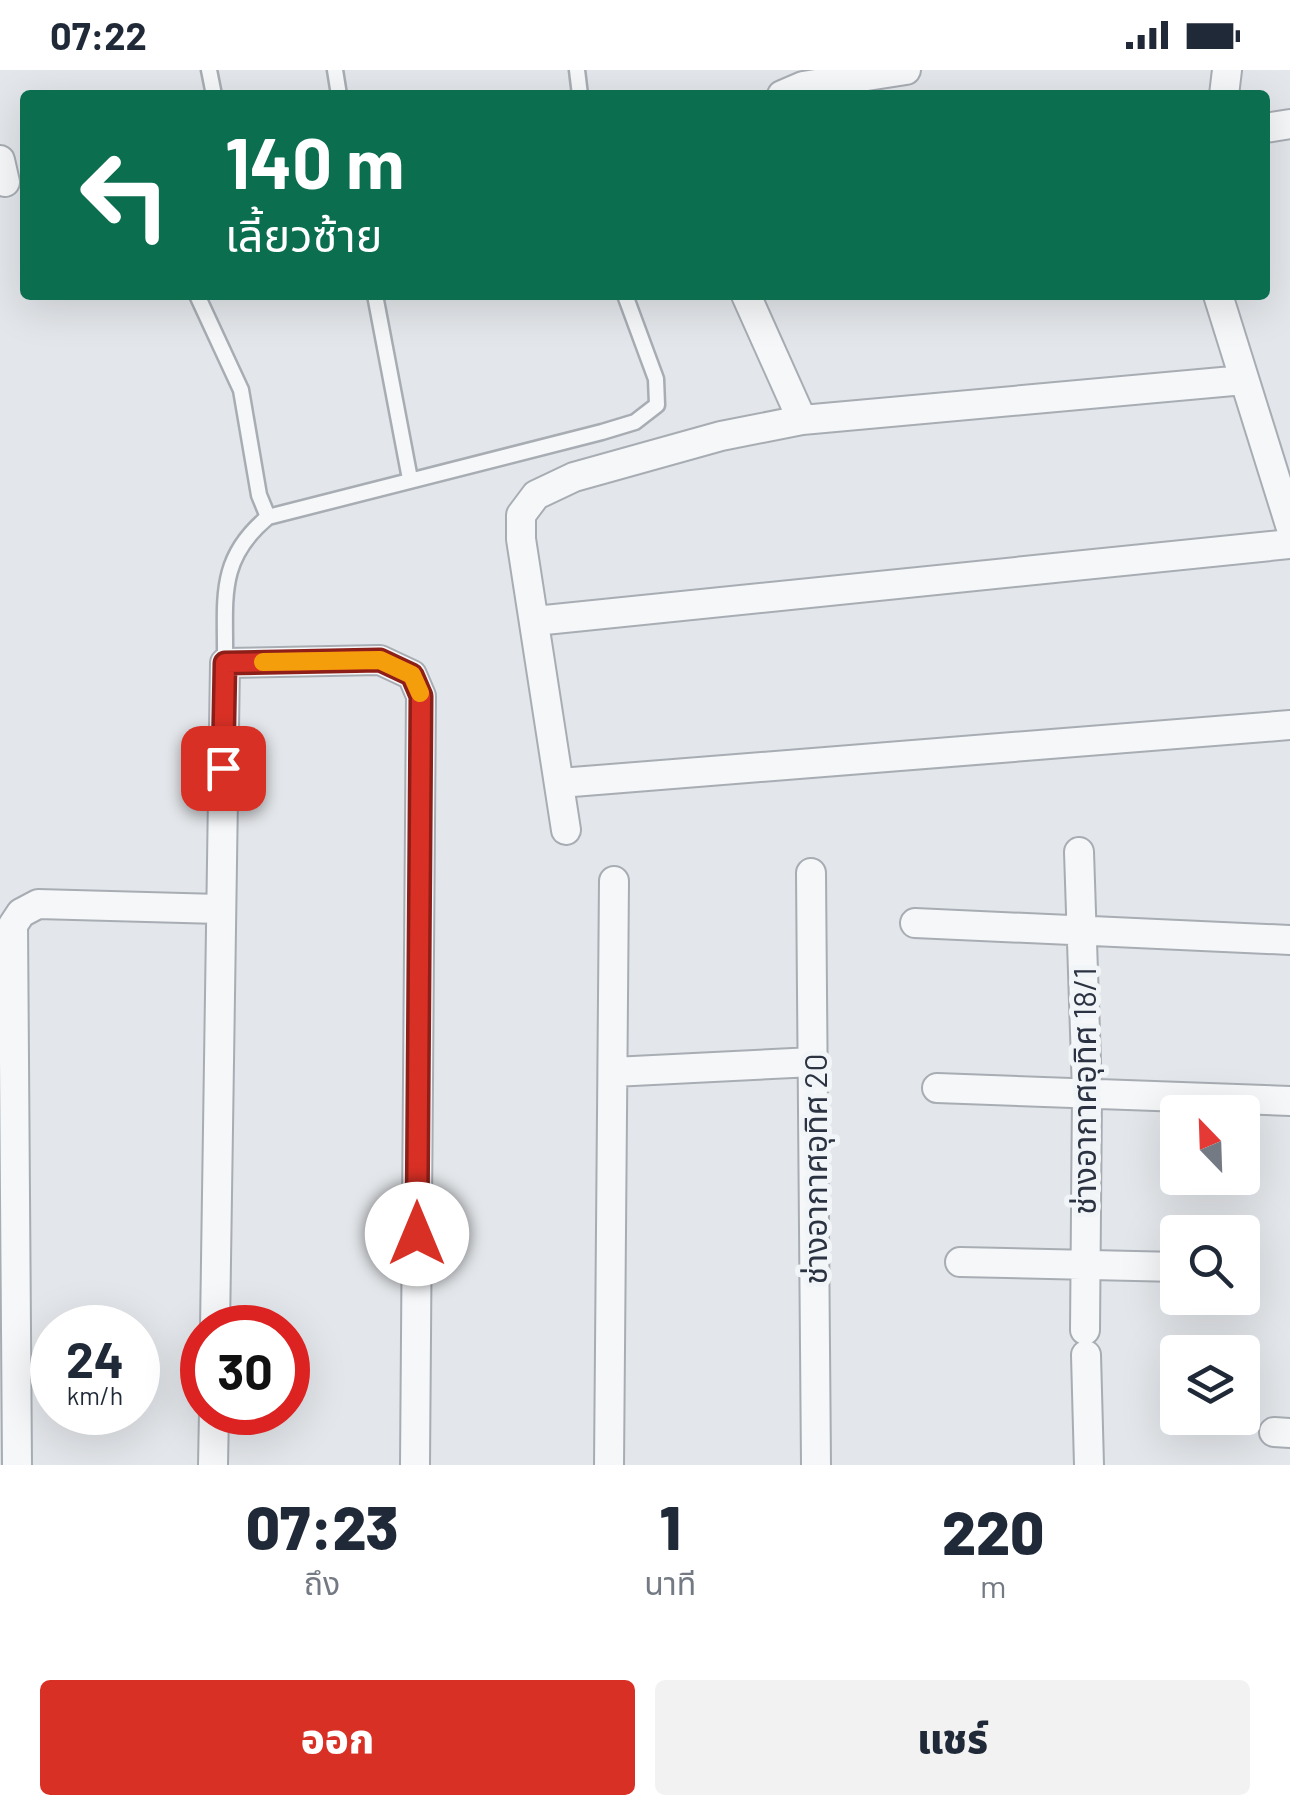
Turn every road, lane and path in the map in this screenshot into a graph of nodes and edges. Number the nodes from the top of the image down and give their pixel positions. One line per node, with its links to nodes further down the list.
1 (906, 70): 2 (street)
2 (794, 90)
3 (199, 300): 11 (lane)
4 (377, 300): 10 (lane)
5 (627, 300): 10 (lane)
6 (748, 300): 9 (street)
7 (1220, 300): 8 (street)
8 (1244, 380): 9 (street); 12 (street)
9 (802, 420): 14 (street)
10 (410, 479): 11 (lane)
11 (268, 516): 15 (lane)
12 (1290, 525)
13 (1290, 544): 14 (street)
14 (535, 621): 17 (street)
15 (225, 663): 22 (street); 40 (street)
16 (1290, 725): 17 (street)
17 (560, 783): 18 (street)
18 (566, 830)
19 (1079, 852): 24 (street, ช่างอากาศอุทิศ 18/1)
20 (812, 872): 26 (street, ช่างอากาศอุทิศ 20)
21 (614, 882): 27 (street)
22 (219, 909): 28 (street); 36 (street)
23 (916, 922): 24 (street)
24 (1082, 931): 25 (street); 30 (street, ช่างอากาศอุทิศ 18/1)
25 (1290, 940)
26 (813, 1062): 27 (street); 42 (street, ช่างอากาศอุทิศ 20)
27 (612, 1072): 41 (street)
28 (7, 1086): 35 (street)
29 (937, 1088): 30 (street)
30 (1087, 1092): 31 (street); 33 (street, ช่างอากาศอุทิศ 18/1)
31 (1290, 1101)
32 (960, 1262): 33 (street)
33 (1083, 1266): 34 (street); 43 (street, ช่างอากาศอุทิศ 18/1)
34 (1160, 1267)
35 (9, 1291): 38 (street)
36 (215, 1305)
37 (214, 1435): 39 (street)
38 (18, 1465)
39 (213, 1465)
40 (415, 1465)
41 (609, 1465)
42 (816, 1465)
43 (1089, 1465)

